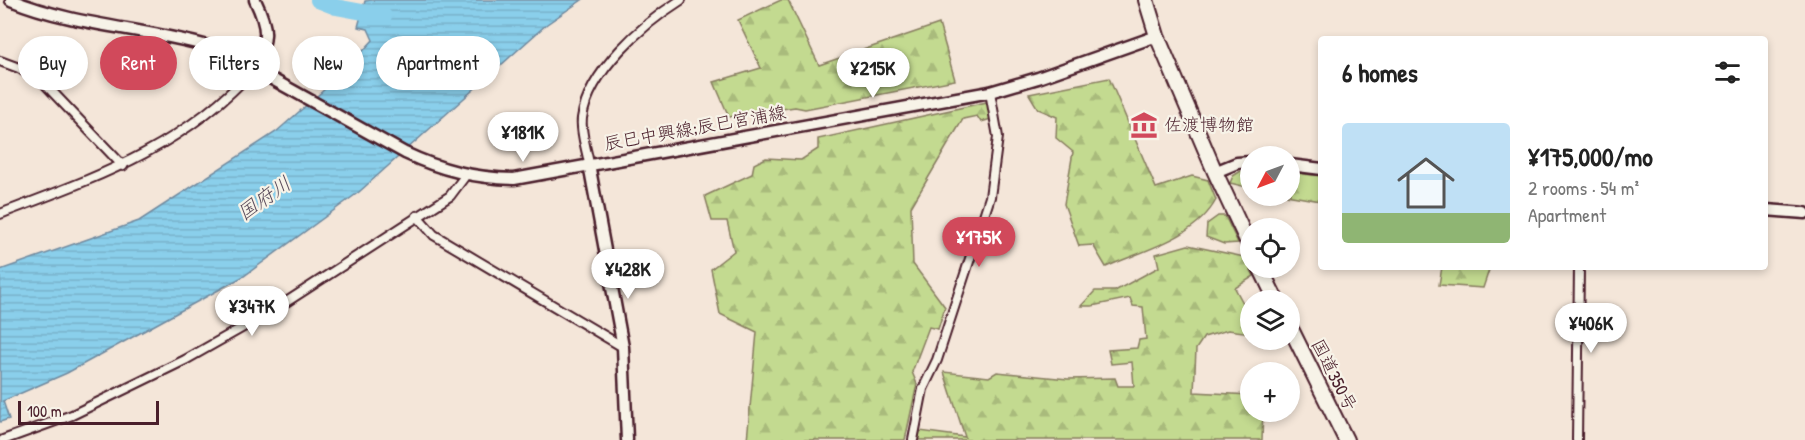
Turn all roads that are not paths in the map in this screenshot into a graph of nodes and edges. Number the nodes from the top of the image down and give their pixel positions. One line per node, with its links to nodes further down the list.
1 (11, 0): 7 (main road, 辰巳中興線;辰巳宮浦線)
2 (255, 0): 5 (main road)
3 (681, 0): 13 (street)
4 (1146, 0): 6 (highway)
5 (266, 36)
6 (1157, 36): 11 (main road, 辰巳中興線;辰巳宮浦線); 17 (highway)
7 (189, 40)
8 (0, 61): 14 (street)
9 (280, 82): 18 (main road, 辰巳中興線;辰巳宮浦線)
10 (232, 90): 14 (street)
11 (990, 92): 13 (main road, 辰巳中興線;辰巳宮浦線); 29 (street)
12 (1240, 163): 17 (main road)
13 (589, 164): 18 (main road, 辰巳中興線;辰巳宮浦線); 25 (main road)
14 (123, 166): 21 (street)
15 (1300, 166): 16 (main road)
16 (1318, 168)
17 (1215, 172): 23 (highway)
18 (460, 174): 22 (street)
19 (1768, 210): 20 (main road)
20 (1805, 213)
21 (0, 214)
22 (417, 216): 25 (street); 27 (street)
23 (1240, 225)
24 (1579, 270): 31 (street)
25 (622, 346): 28 (main road)
26 (1300, 347): 30 (highway, 国道350号)
27 (3, 440)
28 (627, 440)
29 (914, 440)
30 (1346, 440)
31 (1577, 440)

